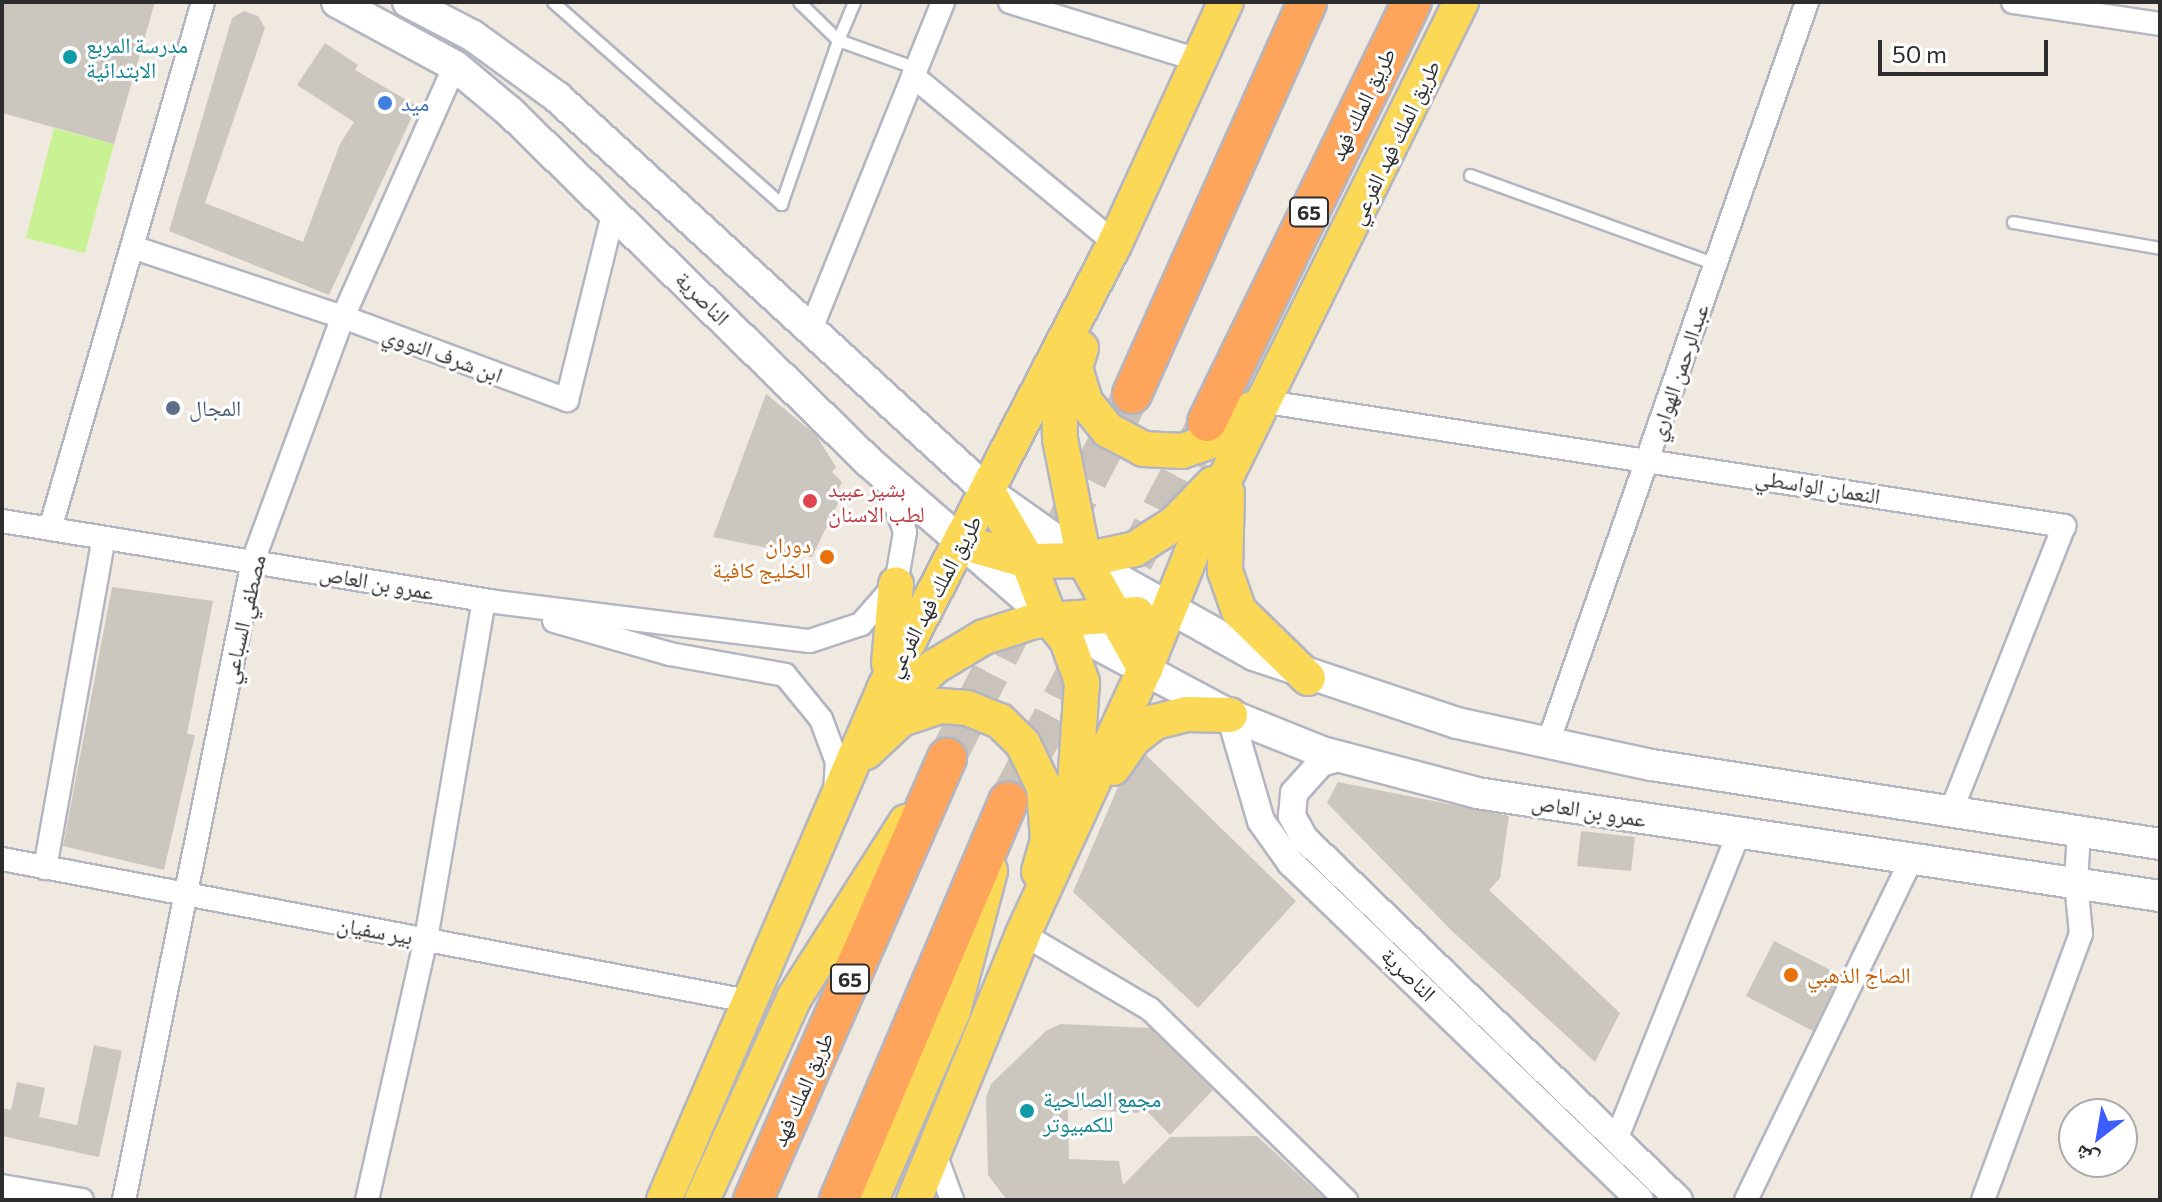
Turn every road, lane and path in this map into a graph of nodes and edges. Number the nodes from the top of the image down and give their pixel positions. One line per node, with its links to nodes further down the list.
1 (203, 2): 24 (street)
2 (337, 2): 19 (main road, الناصرية)
3 (408, 2): 15 (main road)
4 (553, 2): 17 (lane)
5 (799, 2): 17 (lane)
6 (854, 2): 17 (lane)
7 (943, 2): 20 (street)
8 (1010, 2): 18 (street)
9 (1226, 2): 18 (main road, طريق الملك فهد الفرعي)
10 (1307, 2): 32 (highway)
11 (1412, 2): 34 (highway, طريق الملك فهد / 65)
12 (1461, 2): 31 (main road, طريق الملك فهد الفرعي)
13 (1807, 2): 27 (street, عبدالرحمن الهواري)
14 (2013, 2): 16 (street)
15 (440, 8): 30 (main road)
16 (2160, 24)
17 (838, 40): 20 (lane)
18 (1198, 60): 26 (main road, طريق الملك فهد الفرعي)
19 (455, 66): 22 (main road, الناصرية); 29 (street, مصطفي السباعي)
20 (915, 72): 26 (street); 30 (street)
21 (1470, 175): 27 (lane)
22 (614, 210): 29 (street, ابن شرف النووي); 36 (main road, الناصرية)
23 (2013, 222): 25 (lane)
24 (132, 247): 29 (street, ابن شرف النووي); 40 (street)
25 (2160, 248)
26 (1110, 253): 28 (main road, طريق الملك فهد الفرعي); 31 (main road)
27 (1716, 264): 35 (street, عبدالرحمن الهواري)
28 (1087, 295): 38 (main road, طريق الملك فهد الفرعي); 43 (main road)
29 (343, 317): 44 (street, مصطفي السباعي)
30 (811, 329): 38 (main road)
31 (1285, 367): 33 (main road, طريق الملك فهد الفرعي)
32 (1132, 394)
33 (1267, 402): 35 (street, النعمان الواسطي); 37 (main road, طريق الملك فهد الفرعي)
34 (1207, 422)
35 (1648, 457): 56 (street, عبدالرحمن الهواري); 61 (street, النعمان الواسطي)
36 (869, 462): 42 (main road, الناصرية); 46 (street)
37 (1230, 469): 43 (main road); 48 (main road, طريق الملك فهد الفرعي); 52 (main road)
38 (988, 492): 42 (main road, طريق الملك فهد الفرعي); 43 (main road); 45 (main road)
39 (2, 521): 40 (street, عمرو بن العاص)
40 (50, 529): 41 (street, عمرو بن العاص)
41 (104, 538): 44 (street, عمرو بن العاص); 68 (street)
42 (961, 542): 45 (main road); 50 (main road, الناصرية); 53 (main road, طريق الملك فهد الفرعي)
43 (1084, 560): 45 (main road); 48 (main road); 49 (main road)
44 (253, 561): 47 (street, عمرو بن العاص); 71 (street, مصطفي السباعي)
45 (1028, 561): 50 (main road)
46 (896, 584): 47 (street, عمرو بن العاص); 53 (main road)
47 (486, 601): 60 (street); 73 (street)
48 (1169, 611): 49 (main road); 51 (main road, طريق الملك فهد الفرعي); 52 (main road)
49 (1118, 616): 50 (main road); 51 (main road)
50 (1050, 619): 51 (main road, عمرو بن العاص); 55 (main road); 64 (main road)
51 (1145, 669): 54 (main road, عمرو بن العاص); 64 (main road, طريق الملك فهد الفرعي)
52 (1308, 678): 56 (main road)
53 (885, 687): 55 (main road, طريق الملك فهد الفرعي)
54 (1230, 715): 57 (main road, عمرو بن العاص); 64 (main road); 90 (street, الناصرية)
55 (867, 733): 60 (main road, طريق الملك فهد الفرعي)
56 (1548, 743): 61 (main road)
57 (1343, 757): 63 (main road, عمرو بن العاص); 75 (street, الناصرية)
58 (947, 758): 83 (main road); 84 (highway, طريق الملك فهد / 65)
59 (1008, 801): 85 (highway); 86 (main road)
60 (834, 807): 72 (main road); 74 (main road, طريق الملك فهد الفرعي)
61 (1951, 811): 62 (main road)
62 (2079, 831): 65 (main road); 69 (street)
63 (1739, 833): 67 (main road, عمرو بن العاص); 75 (street)
64 (1069, 836): 72 (main road, طريق الملك فهد الفرعي)
65 (2160, 844)
66 (2, 859): 68 (street, بير سفيان)
67 (1911, 860): 69 (main road, عمرو بن العاص); 92 (street)
68 (45, 868): 71 (street, بير سفيان)
69 (2076, 883): 70 (main road, عمرو بن العاص); 93 (street)
70 (2160, 896)
71 (184, 898): 73 (street, بير سفيان); 80 (street, مصطفي السباعي)
72 (1023, 934): 76 (main road, طريق الملك فهد الفرعي); 89 (street)
73 (426, 939): 74 (street, بير سفيان); 81 (street)
74 (748, 1001): 82 (main road, طريق الملك فهد الفرعي)
75 (1616, 1140): 77 (street, الناصرية)
76 (934, 1151): 87 (main road, طريق الملك فهد الفرعي); 88 (street)
77 (1657, 1179): 90 (street); 91 (street, الناصرية)
78 (2, 1186): 79 (street)
79 (82, 1200)
80 (124, 1200)
81 (367, 1200)
82 (664, 1200)
83 (702, 1200)
84 (753, 1200)
85 (839, 1200)
86 (871, 1200)
87 (914, 1200)
88 (952, 1200)
89 (1346, 1200)
90 (1639, 1200)
91 (1679, 1200)
92 (1746, 1200)
93 (1983, 1200)

